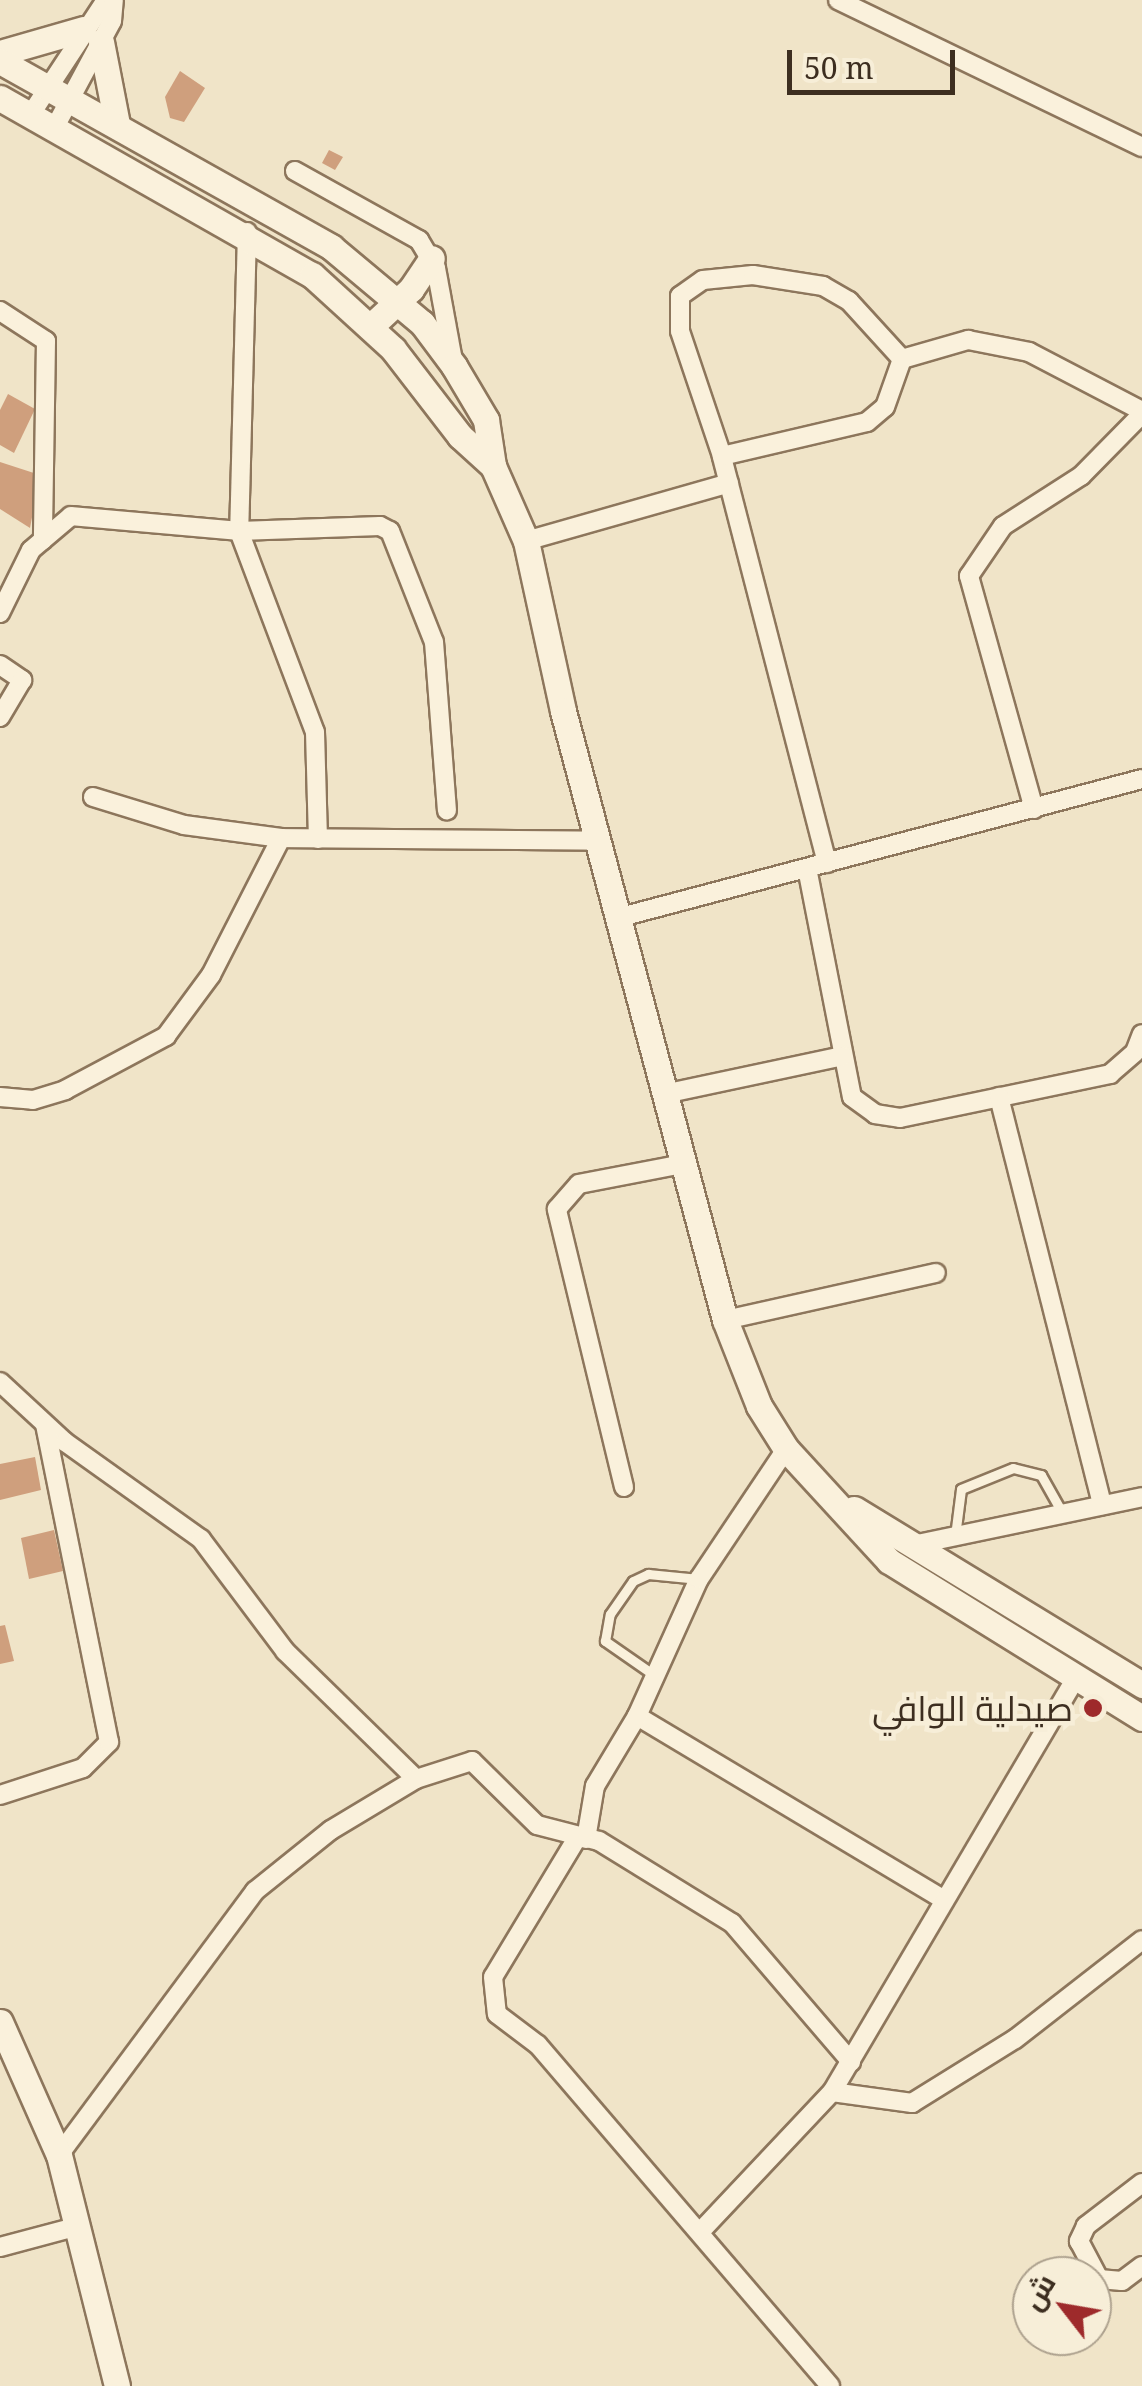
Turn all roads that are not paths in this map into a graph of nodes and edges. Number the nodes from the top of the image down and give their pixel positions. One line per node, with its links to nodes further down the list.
1 (106, 0): 4 (street)
2 (114, 0): 4 (street)
3 (838, 0): 11 (street)
4 (92, 36): 5 (street); 6 (street); 9 (street)
5 (0, 57): 6 (street)
6 (59, 92): 8 (street); 9 (street); 10 (street)
7 (0, 98): 8 (street)
8 (32, 114): 10 (street)
9 (117, 124): 15 (street)
10 (55, 127): 13 (street)
11 (1142, 147)
12 (295, 171): 14 (street)
13 (246, 232): 17 (street); 24 (street)
14 (432, 258): 15 (street); 19 (street)
15 (398, 302): 17 (street); 19 (street)
16 (0, 311): 25 (street)
17 (370, 327): 22 (street)
18 (902, 359): 20 (street); 21 (street); 21 (street)
19 (454, 366): 22 (street)
20 (1142, 413): 32 (street)
21 (722, 456): 23 (street)
22 (493, 466): 26 (street)
23 (729, 483): 26 (street); 37 (street)
24 (239, 530): 25 (street); 33 (street); 35 (street)
25 (44, 540): 27 (street)
26 (526, 541): 36 (street)
27 (0, 613)
28 (0, 665): 29 (street)
29 (0, 717)
30 (1142, 779): 32 (street)
31 (93, 797): 34 (street)
32 (1034, 809): 37 (street)
33 (448, 811)
34 (280, 838): 35 (street); 43 (street)
35 (318, 839): 36 (street)
36 (598, 841): 39 (street)
37 (827, 863): 38 (street)
38 (808, 868): 39 (street); 41 (street)
39 (618, 918): 42 (street)
40 (1142, 1034): 44 (street)
41 (844, 1056): 42 (street); 44 (street)
42 (664, 1094): 45 (street)
43 (0, 1097)
44 (999, 1097): 54 (street)
45 (683, 1164): 47 (street); 51 (street)
46 (936, 1273): 47 (street)
47 (724, 1320): 50 (street)
48 (0, 1382): 49 (street)
49 (45, 1424): 64 (street); 65 (street)
50 (786, 1449): 52 (street); 58 (street)
51 (624, 1487)
52 (832, 1496): 57 (street); 60 (street)
53 (1142, 1497): 54 (street)
54 (1102, 1505): 55 (street)
55 (1063, 1514): 56 (street); 56 (lane)
56 (955, 1536): 57 (street)
57 (913, 1545): 61 (street)
58 (699, 1579): 59 (street); 59 (lane)
59 (654, 1675): 62 (street)
60 (1076, 1678): 63 (street); 67 (street)
61 (1142, 1686)
62 (637, 1716): 66 (street); 67 (street)
63 (1142, 1718)
64 (416, 1779): 66 (street); 72 (street)
65 (0, 1796)
66 (582, 1838): 70 (street); 75 (street)
67 (944, 1899): 70 (street)
68 (1142, 1940): 71 (street)
69 (0, 2022): 72 (street)
70 (851, 2062): 71 (street)
71 (832, 2092): 75 (street)
72 (60, 2155): 74 (street)
73 (1142, 2183): 77 (street)
74 (79, 2226): 76 (street); 78 (street)
75 (700, 2232): 79 (street)
76 (0, 2247)
77 (1142, 2266)
78 (117, 2386)
79 (830, 2386)

